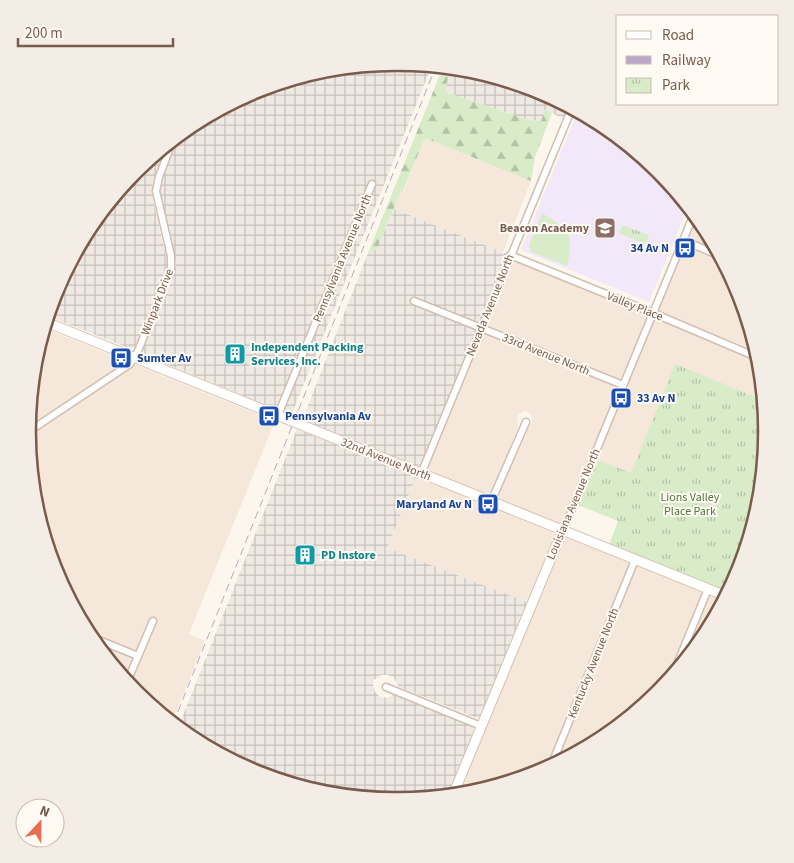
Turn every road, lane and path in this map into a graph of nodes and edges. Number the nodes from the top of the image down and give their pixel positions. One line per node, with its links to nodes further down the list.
1 (569, 115): 7 (street, Nevada Avenue North)
2 (168, 153): 13 (street, Winpark Drive)
3 (372, 184): 15 (street, Pennsylvania Avenue North)
4 (691, 222): 5 (street, Louisiana Avenue North)
5 (683, 240): 6 (street); 9 (street, Louisiana Avenue North)
6 (709, 251)
7 (510, 255): 9 (street, Valley Place); 11 (street, Nevada Avenue North)
8 (414, 301): 11 (street, 33rd Avenue North)
9 (653, 313): 12 (street, Valley Place); 14 (street, Louisiana Avenue North)
10 (53, 325): 13 (street, 32nd Avenue North)
11 (481, 328): 14 (street, 33rd Avenue North); 18 (street, Nevada Avenue North)
12 (749, 354)
13 (135, 358): 15 (street, 32nd Avenue North); 17 (street)
14 (623, 385): 20 (street, Louisiana Avenue North)
15 (278, 415): 18 (street, 32nd Avenue North)
16 (526, 422): 19 (street)
17 (36, 427)
18 (421, 474): 19 (street, 32nd Avenue North)
19 (491, 502): 20 (street, 32nd Avenue North)
20 (563, 531): 21 (street, 32nd Avenue North); 30 (street, Louisiana Avenue North)
21 (635, 560): 22 (street, 32nd Avenue North); 31 (street, Kentucky Avenue North)
22 (708, 589): 23 (street, 32nd Avenue North); 26 (street)
23 (720, 594)
24 (153, 620): 27 (street)
25 (105, 642): 27 (street)
26 (683, 650)
27 (138, 656): 28 (street)
28 (130, 674)
29 (386, 687): 30 (street)
30 (482, 726): 32 (street, Louisiana Avenue North)
31 (555, 756)
32 (457, 787)

